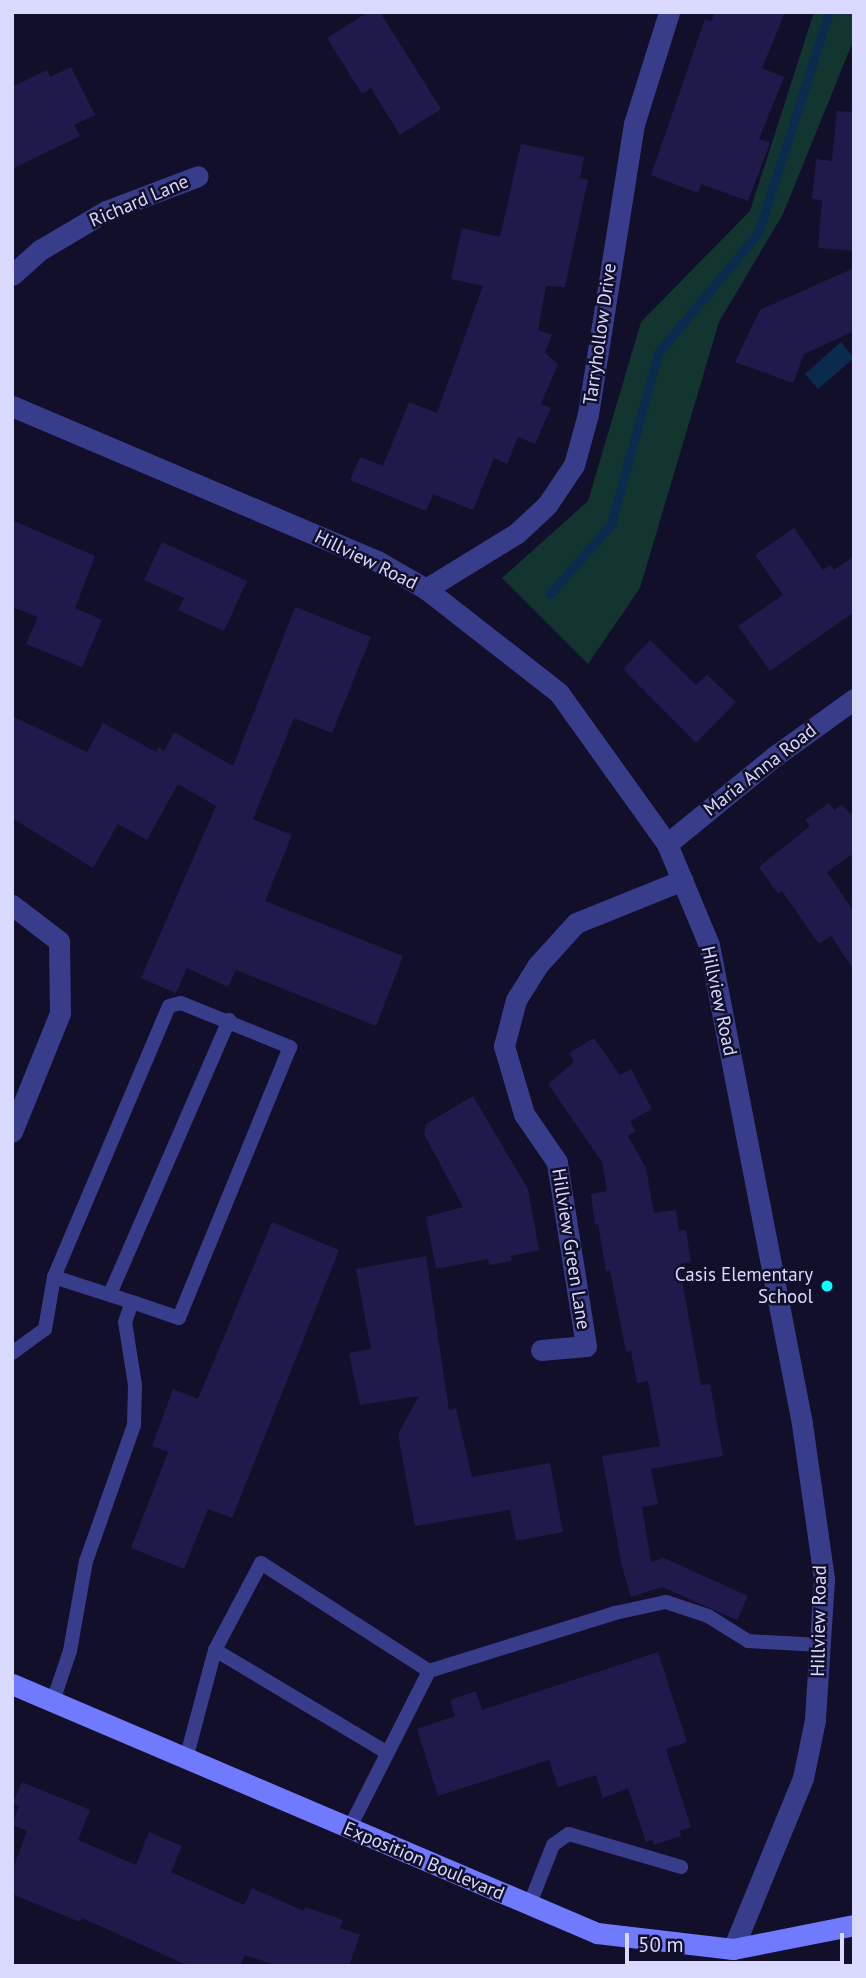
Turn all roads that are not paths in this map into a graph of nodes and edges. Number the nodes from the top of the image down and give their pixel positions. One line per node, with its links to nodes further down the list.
1 (669, 12): 5 (street, Tarryhollow Drive)
2 (198, 176): 3 (street, Richard Lane)
3 (12, 275)
4 (12, 406): 5 (street, Hillview Road)
5 (426, 589): 7 (street, Hillview Road)
6 (854, 699): 7 (street, Maria Anna Road)
7 (667, 844): 8 (street, Hillview Road)
8 (683, 880): 15 (street, Hillview Green Lane); 17 (street, Hillview Road)
9 (12, 905): 11 (street)
10 (229, 1020): 12 (lane); 13 (lane); 14 (lane)
11 (12, 1132)
12 (54, 1278): 13 (lane); 16 (lane)
13 (110, 1294): 14 (lane)
14 (132, 1302): 21 (lane)
15 (541, 1349)
16 (12, 1353)
17 (820, 1645): 19 (lane); 28 (street, Hillview Road)
18 (215, 1650): 19 (lane); 22 (lane); 23 (lane)
19 (429, 1671): 22 (lane)
20 (12, 1684): 21 (street, Exposition Boulevard)
21 (53, 1701): 23 (street, Exposition Boulevard)
22 (388, 1753): 24 (lane)
23 (186, 1759): 24 (street, Exposition Boulevard)
24 (349, 1829): 26 (street, Exposition Boulevard)
25 (681, 1867): 26 (lane)
26 (529, 1906): 28 (street, Exposition Boulevard)
27 (854, 1925): 28 (street, Exposition Boulevard)
28 (729, 1958)

